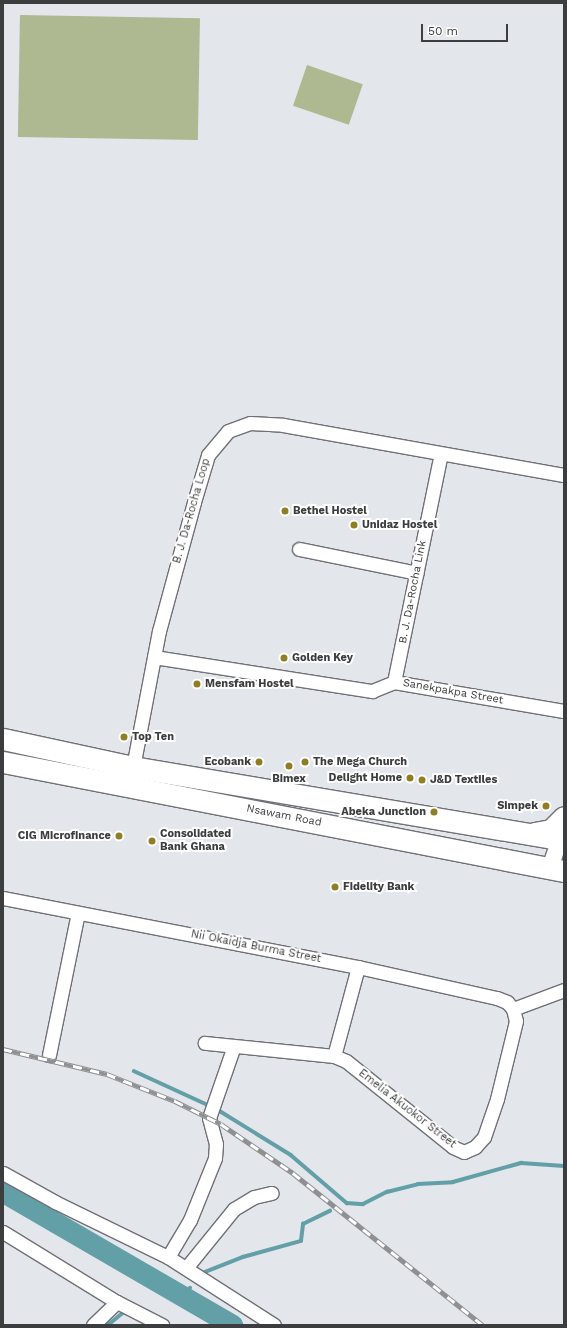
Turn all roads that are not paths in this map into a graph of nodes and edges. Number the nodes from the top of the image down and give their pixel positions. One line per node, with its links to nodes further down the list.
1 (441, 454): 2 (street, B. J. Da-Rocha Loop); 4 (street, B. J. Da-Rocha Link); 5 (street, B. J. Da-Rocha Loop)
2 (564, 475)
3 (299, 549): 4 (street)
4 (418, 573): 6 (street, B. J. Da-Rocha Link)
5 (154, 657): 6 (street, Sanekpakpa Street); 10 (street, B. J. Da-Rocha Loop)
6 (394, 682): 7 (street, Sanekpakpa Street)
7 (564, 711)
8 (3, 739): 10 (highway, Nsawam Road)
9 (3, 762): 14 (highway, Nsawam Road)
10 (133, 767): 12 (highway, Nsawam Road)
11 (564, 817): 12 (highway)
12 (534, 834): 13 (highway, Nsawam Road)
13 (563, 835): 14 (street)
14 (557, 869)
15 (3, 898): 16 (street, Nii Okaidja Burma Street)
16 (78, 913): 17 (street, Nii Okaidja Burma Street); 22 (street)
17 (358, 967): 19 (street, Nii Okaidja Burma Street); 23 (street)
18 (564, 990): 19 (street)
19 (510, 1005): 23 (street, Emelia Akuokor Street)
20 (205, 1043): 21 (street, Emelia Akuokor Street)
21 (234, 1046): 23 (street, Emelia Akuokor Street); 27 (street)
22 (50, 1055)
23 (334, 1056)
24 (3, 1173): 27 (street)
25 (272, 1193): 28 (street)
26 (3, 1232): 29 (street)
27 (168, 1257): 28 (street)
28 (186, 1268): 32 (street)
29 (116, 1302): 30 (street); 31 (street)
30 (93, 1325)
31 (162, 1325)
32 (274, 1325)

